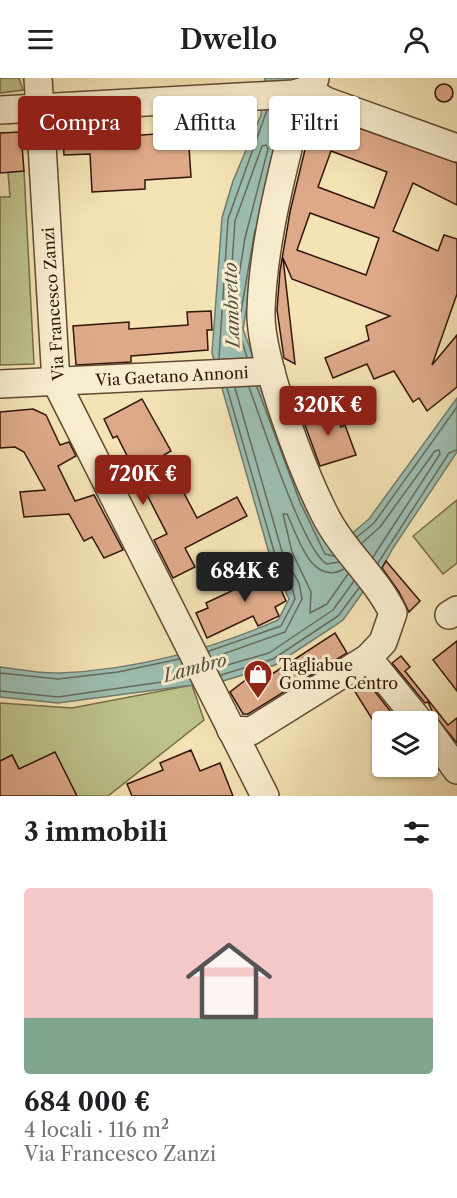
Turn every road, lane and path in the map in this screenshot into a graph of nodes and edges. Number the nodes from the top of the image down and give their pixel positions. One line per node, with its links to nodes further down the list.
1 (38, 78): 3 (street, Via Francesco Zanzi)
2 (305, 87): 4 (street); 7 (street); 9 (street)
3 (39, 96)
4 (141, 101)
5 (18, 109): 6 (street)
6 (0, 110)
7 (457, 148)
8 (43, 150): 10 (street, Via Francesco Zanzi)
9 (266, 371): 10 (street, Via Gaetano Annoni); 12 (street)
10 (56, 382): 11 (street, Via Gaetano Annoni); 14 (street, Via Francesco Zanzi)
11 (0, 384)
12 (368, 658): 13 (street); 14 (street)
13 (411, 711)
14 (231, 730): 17 (street)
15 (438, 744): 16 (street)
16 (457, 770)
17 (265, 796)

